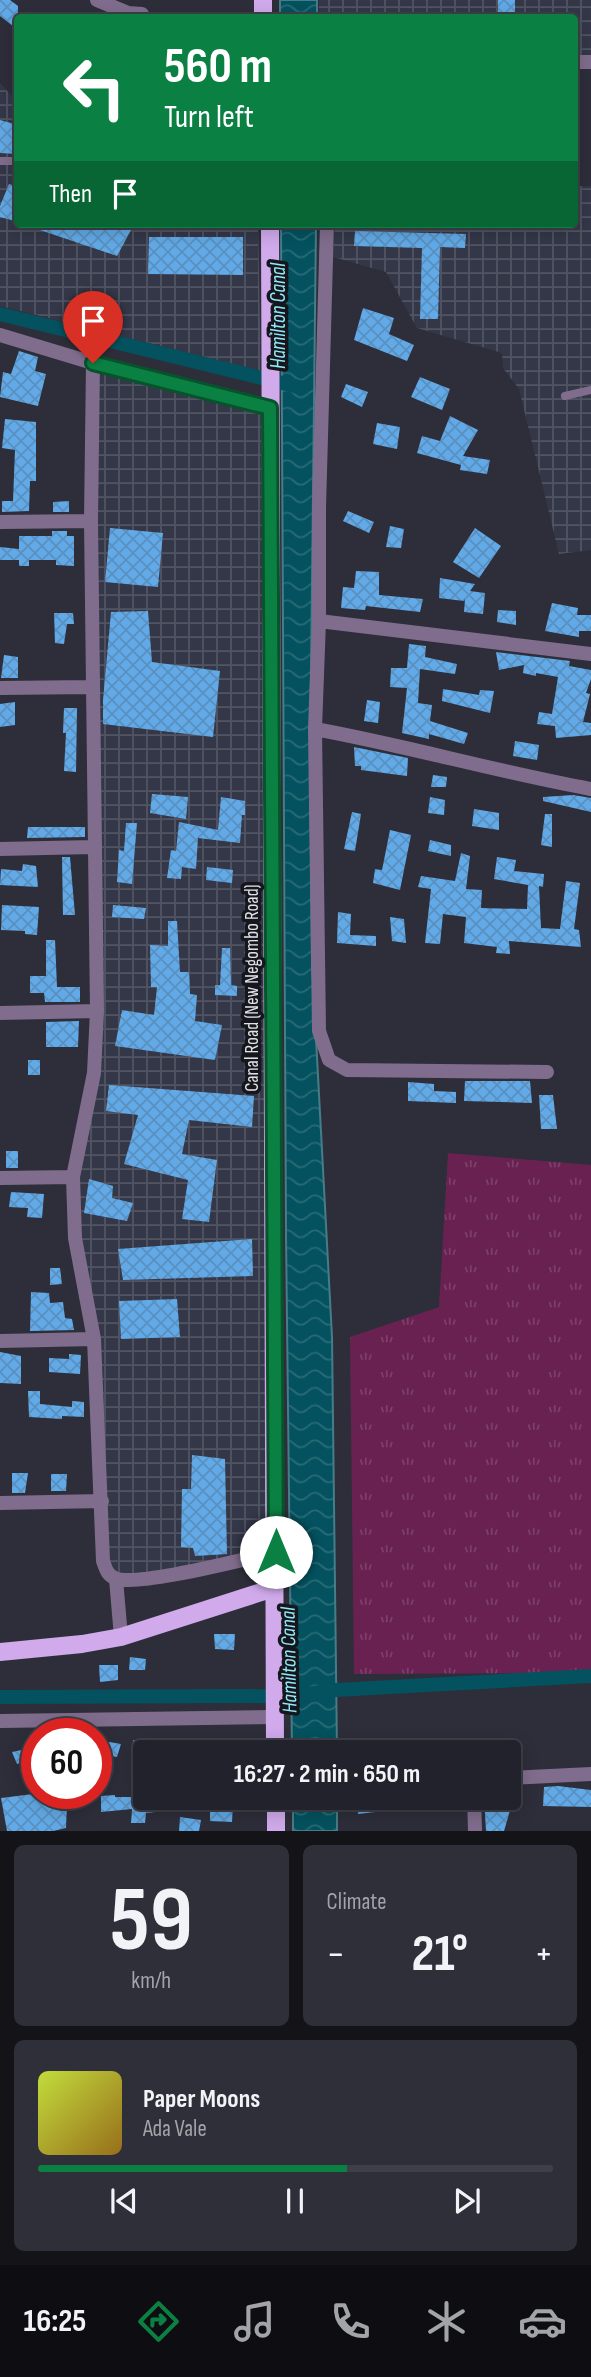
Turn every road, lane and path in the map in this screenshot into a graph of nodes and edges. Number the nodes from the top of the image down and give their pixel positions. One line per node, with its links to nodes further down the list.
1 (97, 0): 2 (street)
2 (144, 10)
3 (270, 228): 9 (main road, Canal Road (New Negombo Road))
4 (327, 228): 12 (street)
5 (0, 335): 6 (street)
6 (93, 363): 9 (street); 10 (street)
7 (591, 390): 8 (lane)
8 (565, 396)
9 (270, 402): 29 (main road, Canal Road (New Negombo Road))
10 (91, 521): 11 (street); 14 (street)
11 (0, 523)
12 (319, 621): 13 (street); 16 (street)
13 (591, 654)
14 (92, 687): 15 (street); 18 (street)
15 (0, 688)
16 (315, 730): 17 (street); 22 (street)
17 (591, 789)
18 (93, 847): 19 (street); 20 (street)
19 (0, 849)
20 (97, 1011): 21 (street); 23 (street)
21 (0, 1013)
22 (547, 1072)
23 (73, 1177): 24 (street); 25 (street)
24 (0, 1178)
25 (94, 1339): 26 (street); 27 (street)
26 (0, 1341)
27 (102, 1501): 28 (street); 30 (street)
28 (0, 1503)
29 (276, 1552): 30 (street); 31 (main road, Canal Road (New Negombo Road))
30 (116, 1579): 32 (street)
31 (274, 1588): 32 (main road); 34 (main road, Canal Road (New Negombo Road))
32 (121, 1637): 33 (main road)
33 (0, 1651)
34 (275, 1714): 35 (street); 36 (main road, Canal Road (New Negombo Road))
35 (2, 1721)
36 (275, 1740)
37 (591, 1774): 38 (street)
38 (521, 1777)
39 (276, 1810): 41 (main road)
40 (474, 1810): 42 (street)
41 (276, 1831)
42 (475, 1831)

